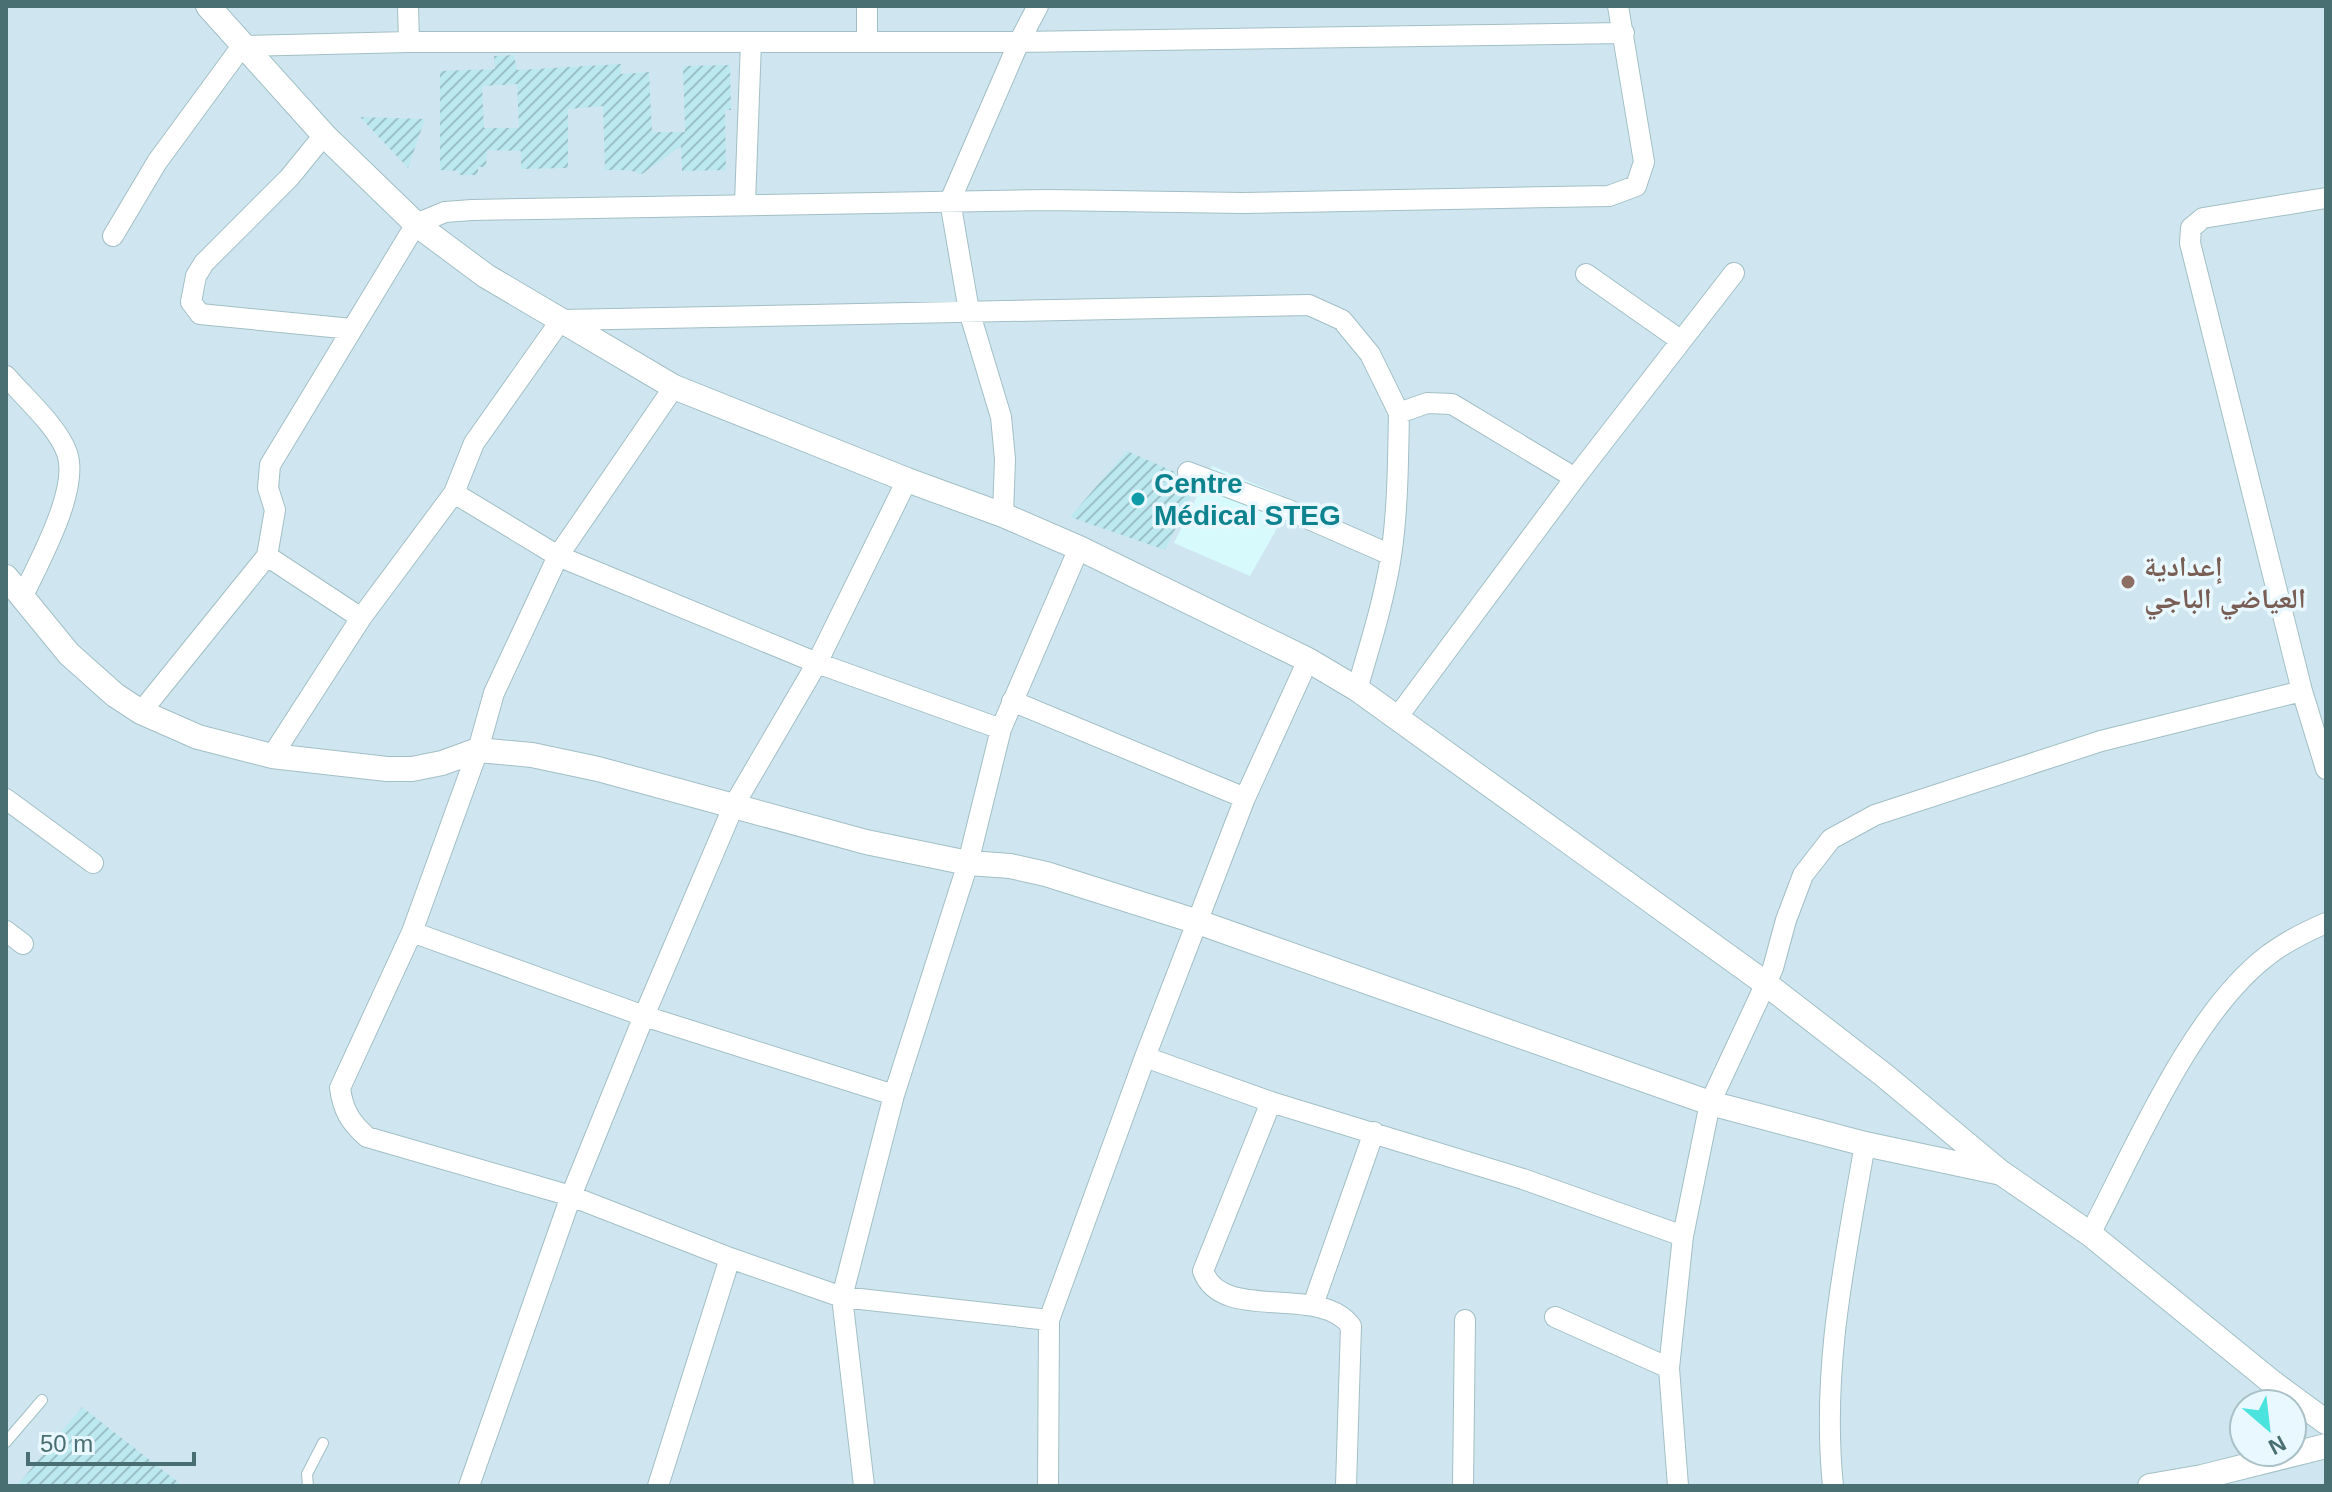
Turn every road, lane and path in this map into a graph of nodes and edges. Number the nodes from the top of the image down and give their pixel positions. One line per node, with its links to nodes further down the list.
1 (208, 6): 11 (street)
2 (408, 6): 8 (street)
3 (867, 6): 7 (street)
4 (1038, 6): 10 (street)
5 (1618, 6): 6 (street)
6 (1624, 33): 10 (street); 14 (street)
7 (867, 40): 9 (street); 10 (street)
8 (409, 42): 9 (street); 11 (street)
9 (751, 42): 15 (street)
10 (1019, 42): 14 (street)
11 (242, 46): 12 (street); 17 (street)
12 (324, 135): 16 (street); 22 (street)
13 (2326, 198): 42 (street)
14 (950, 201): 15 (street); 20 (street)
15 (745, 203): 16 (street)
16 (416, 224): 21 (street); 22 (street)
17 (113, 236)
18 (1734, 273): 23 (street)
19 (1586, 274): 23 (street)
20 (969, 311): 21 (street); 26 (street); 31 (street)
21 (561, 320): 25 (street); 30 (street)
22 (352, 329): 34 (street)
23 (1680, 340): 28 (street)
24 (6, 376): 37 (street)
25 (674, 387): 29 (street); 35 (street)
26 (1399, 413): 28 (street); 33 (street)
27 (1188, 472): 33 (street)
28 (1575, 478): 45 (street)
29 (907, 480): 31 (street); 40 (street)
30 (454, 493): 35 (street); 38 (street)
31 (1003, 515): 32 (street)
32 (1079, 548): 39 (street); 43 (street)
33 (1391, 555): 41 (street)
34 (267, 556): 38 (street); 44 (street)
35 (558, 556): 40 (street); 47 (street)
36 (6, 577): 37 (street)
37 (22, 598): 44 (street)
38 (361, 618): 48 (street)
39 (1308, 660): 41 (street); 50 (street)
40 (817, 663): 46 (street); 52 (street)
41 (1357, 689): 45 (street)
42 (2302, 691): 49 (street); 60 (street)
43 (1012, 701): 46 (street); 50 (street)
44 (141, 712): 48 (street)
45 (1396, 719): 60 (street)
46 (1001, 729): 54 (street)
47 (478, 750): 48 (street); 52 (street); 58 (street)
48 (272, 756)
49 (2326, 769)
50 (1245, 798): 55 (street)
51 (6, 799): 53 (street)
52 (734, 805): 54 (street); 61 (street)
53 (93, 863)
54 (968, 863): 55 (street); 63 (street)
55 (1198, 922): 62 (street); 65 (street)
56 (2326, 923): 70 (street)
57 (6, 931): 59 (street)
58 (412, 932): 61 (street); 69 (street)
59 (23, 944)
60 (1765, 983): 65 (street); 68 (street)
61 (644, 1016): 63 (street); 69 (street)
62 (1145, 1057): 64 (street); 76 (street)
63 (894, 1095): 73 (street)
64 (1271, 1102): 66 (street); 74 (street)
65 (1710, 1103): 67 (street); 71 (street)
66 (1374, 1132): 71 (street); 74 (street)
67 (1865, 1144): 68 (street); 92 (street)
68 (2000, 1172): 70 (street)
69 (571, 1196): 72 (street); 85 (street)
70 (2090, 1234): 80 (street)
71 (1683, 1236): 78 (street)
72 (730, 1258): 73 (street); 86 (street)
73 (842, 1297): 76 (street); 87 (street)
74 (1313, 1305): 89 (street)
75 (1555, 1317): 78 (street)
76 (1049, 1320): 88 (street)
77 (1465, 1320): 90 (street)
78 (1669, 1368): 91 (street)
79 (42, 1400): 81 (lane)
80 (2326, 1422)
81 (6, 1442)
82 (323, 1443): 84 (lane)
83 (2326, 1446): 93 (street)
84 (308, 1486)
85 (469, 1486)
86 (658, 1486)
87 (864, 1486)
88 (1048, 1486)
89 (1346, 1486)
90 (1463, 1486)
91 (1678, 1486)
92 (1833, 1486)
93 (2150, 1486)

